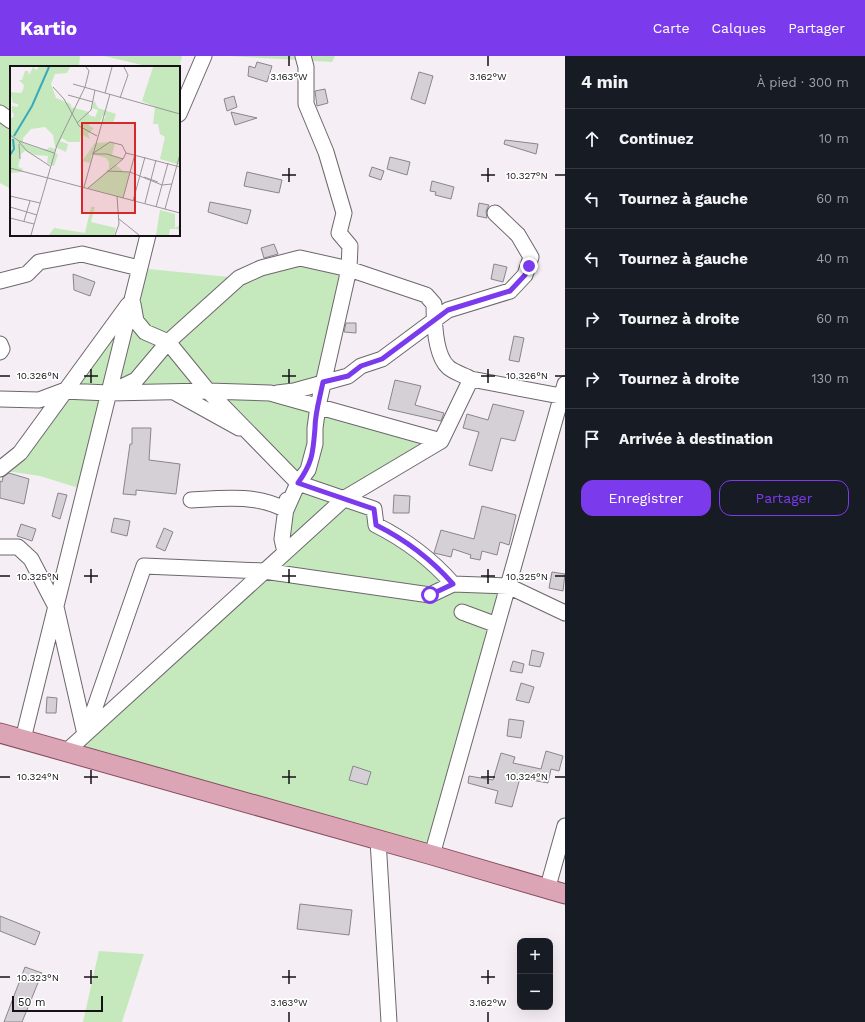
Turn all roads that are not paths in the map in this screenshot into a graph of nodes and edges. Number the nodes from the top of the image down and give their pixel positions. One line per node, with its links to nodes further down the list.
1 (204, 56): 3 (street)
2 (303, 56): 9 (street)
3 (180, 112)
4 (0, 113): 5 (street)
5 (10, 120)
6 (495, 214): 12 (street)
7 (148, 236): 8 (street)
8 (139, 268): 10 (street); 11 (street)
9 (349, 269): 12 (street); 13 (street); 17 (street)
10 (0, 281)
11 (132, 299): 13 (street); 19 (street); 22 (street)
12 (434, 322): 16 (street); 17 (street)
13 (168, 342): 18 (street); 22 (street)
14 (0, 344): 15 (street)
15 (0, 352)
16 (471, 379): 21 (street); 27 (street)
17 (323, 382): 23 (street); 25 (street)
18 (208, 390): 20 (street); 23 (street); 26 (street)
19 (63, 391): 22 (street); 24 (street); 28 (street)
20 (173, 391): 22 (street); 26 (street)
21 (564, 392): 38 (street)
22 (109, 393): 39 (street)
23 (270, 393): 25 (street)
24 (0, 399)
25 (318, 406): 27 (street); 30 (street)
26 (253, 436): 29 (street)
27 (441, 441): 31 (street)
28 (0, 468)
29 (286, 470): 30 (street); 33 (street)
30 (298, 483): 31 (street); 33 (street)
31 (344, 498): 35 (street); 37 (street)
32 (191, 500): 33 (street)
33 (286, 510): 35 (street)
34 (0, 547): 39 (street)
35 (285, 552): 36 (street)
36 (264, 571): 37 (street); 44 (street); 44 (street)
37 (453, 584): 38 (street)
38 (508, 586): 41 (street); 42 (street)
39 (56, 607): 44 (street); 45 (street)
40 (462, 612): 42 (street)
41 (565, 613)
42 (497, 625): 49 (street)
43 (0, 733): 45 (main road)
44 (85, 734): 46 (street)
45 (23, 739): 46 (main road)
46 (68, 750): 48 (main road)
47 (565, 826): 50 (street)
48 (378, 840): 49 (main road); 51 (street)
49 (432, 855): 50 (main road)
50 (556, 892)
51 (389, 1022)

